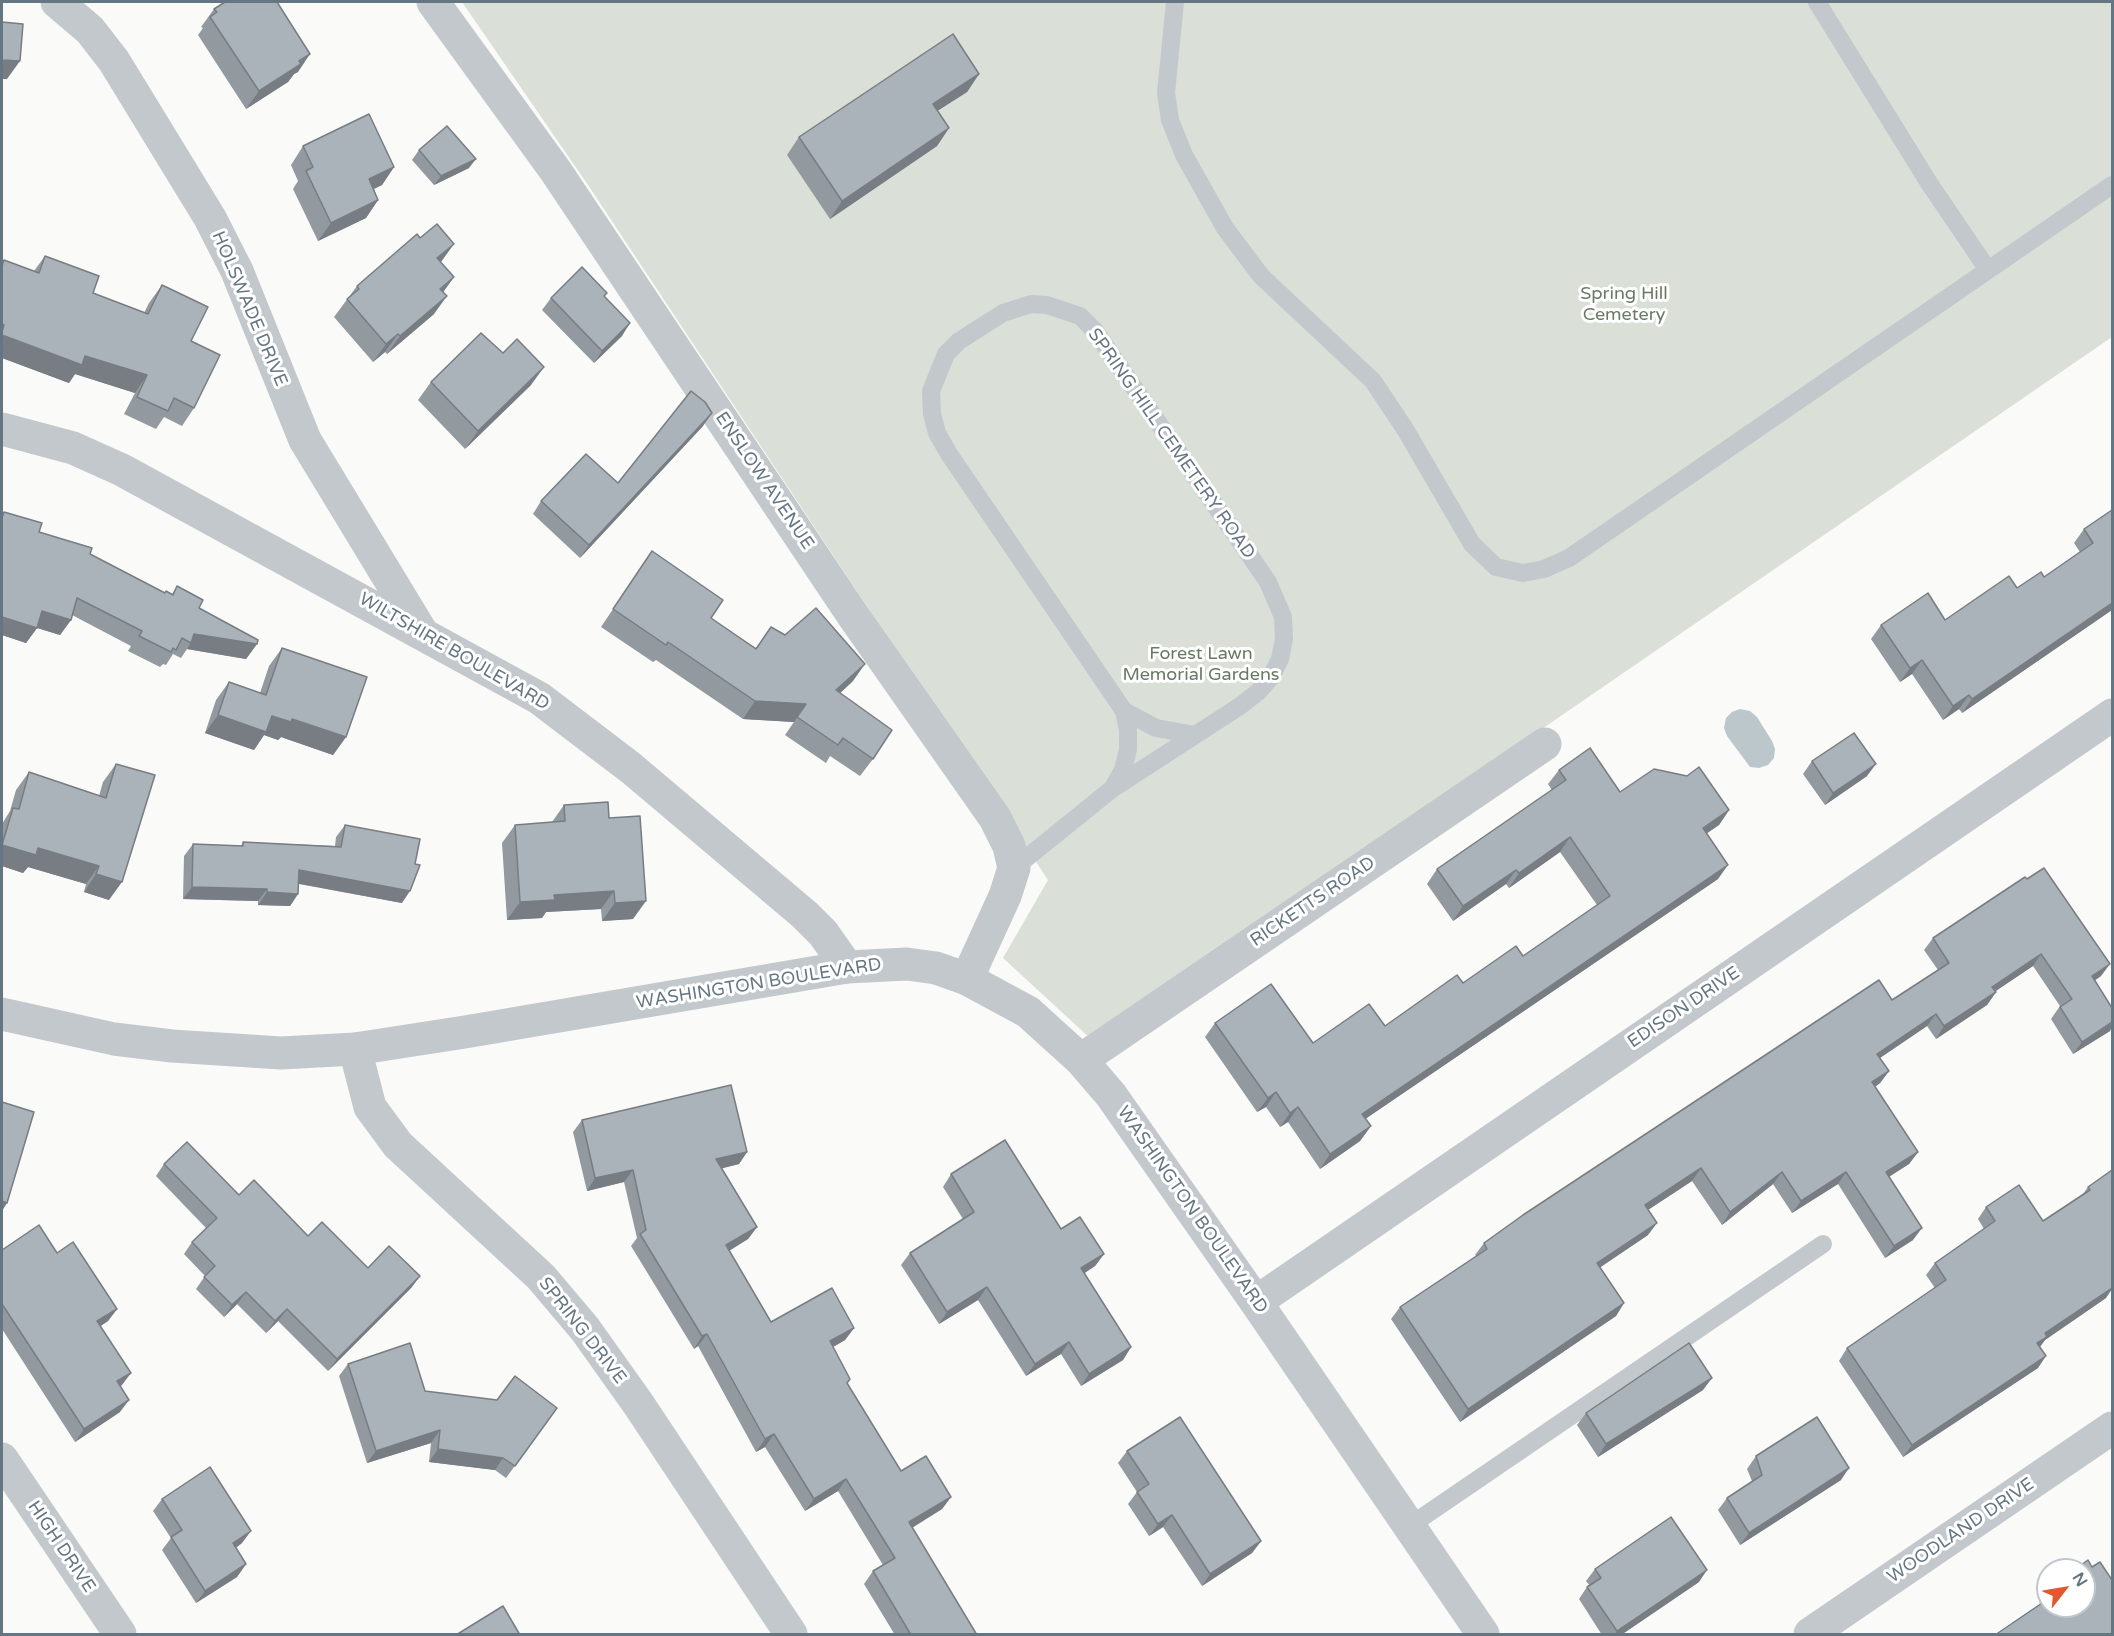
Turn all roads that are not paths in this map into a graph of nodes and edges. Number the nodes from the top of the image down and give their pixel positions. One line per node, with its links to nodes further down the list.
1 (57, 2): 8 (street, HOLSWADE DRIVE)
2 (433, 2): 14 (street, ENSLOW AVENUE)
3 (1175, 2): 6 (lane)
4 (1817, 2): 6 (lane)
5 (2112, 185): 6 (lane)
6 (1988, 270)
7 (2, 429): 8 (street, WILTSHIRE BOULEVARD)
8 (421, 631): 15 (street, WILTSHIRE BOULEVARD)
9 (1124, 711): 11 (lane, SPRING HILL CEMETERY ROAD); 11 (lane, SPRING HILL CEMETERY ROAD); 13 (lane, SPRING HILL CEMETERY ROAD)
10 (2112, 715): 21 (street, EDISON DRIVE)
11 (1195, 735): 13 (lane, SPRING HILL CEMETERY ROAD)
12 (1545, 744): 19 (street, RICKETTS ROAD)
13 (1112, 789): 14 (lane, SPRING HILL CEMETERY ROAD)
14 (1014, 868): 16 (street)
15 (848, 966): 16 (street, WASHINGTON BOULEVARD); 18 (street, WASHINGTON BOULEVARD)
16 (967, 979): 19 (street, WASHINGTON BOULEVARD)
17 (2, 1014): 18 (street, WASHINGTON BOULEVARD)
18 (355, 1049): 26 (street, SPRING DRIVE)
19 (1081, 1060): 21 (street, WASHINGTON BOULEVARD)
20 (1823, 1244): 24 (lane)
21 (1256, 1302): 24 (street, WASHINGTON BOULEVARD)
22 (2112, 1428): 28 (street, WOODLAND DRIVE)
23 (2, 1459): 25 (street, HIGH DRIVE)
24 (1408, 1527): 27 (street, WASHINGTON BOULEVARD)
25 (120, 1635)
26 (791, 1635)
27 (1482, 1635)
28 (1810, 1635)

